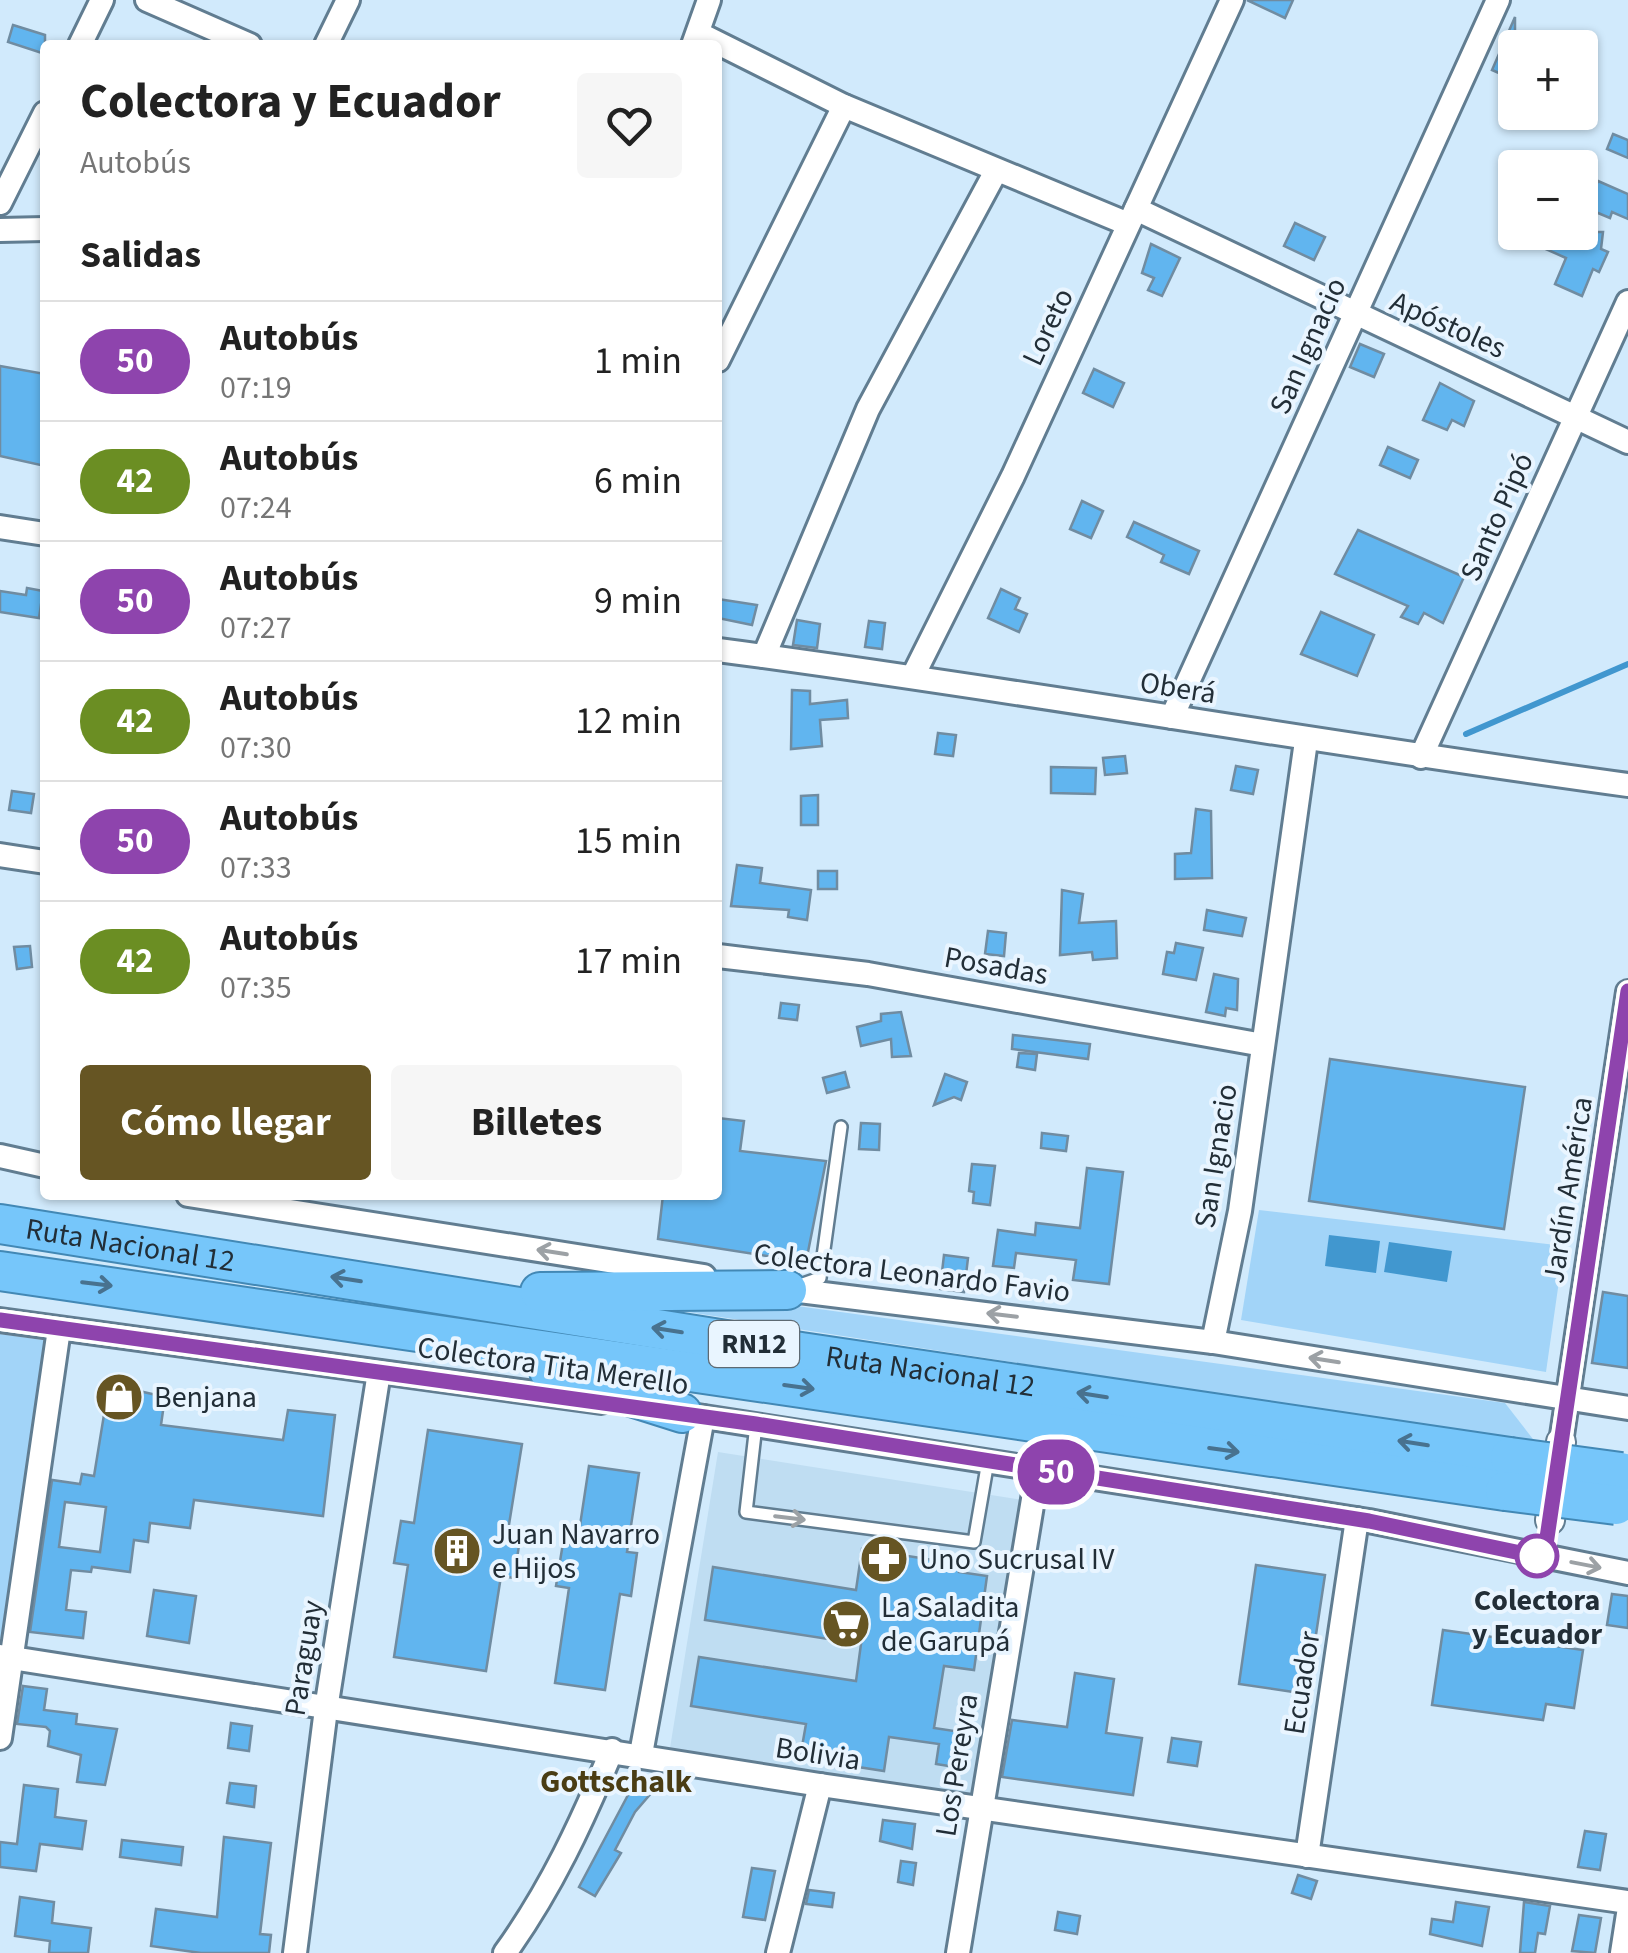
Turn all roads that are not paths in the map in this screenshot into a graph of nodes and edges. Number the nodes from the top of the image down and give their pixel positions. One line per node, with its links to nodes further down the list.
1 (102, 0): 8 (street)
2 (147, 0): 9 (street)
3 (348, 0): 10 (street)
4 (709, 0): 7 (street)
5 (1232, 0): 16 (street, Loreto)
6 (1498, 0): 20 (street, San Ignacio)
7 (695, 39)
8 (82, 40)
9 (239, 40)
10 (328, 40)
11 (722, 51): 12 (street, Apóstoles)
12 (844, 106): 14 (street, Apóstoles); 21 (street)
13 (40, 124): 15 (street)
14 (996, 171): 16 (street, Apóstoles); 27 (street)
15 (0, 202)
16 (1132, 216): 20 (street, Apóstoles); 28 (street, Loreto)
17 (40, 229): 18 (street)
18 (0, 230)
19 (1628, 302): 22 (street, Santo Pipó)
20 (1355, 316): 22 (street, Apóstoles); 29 (street, San Ignacio)
21 (722, 352)
22 (1576, 416): 23 (street, Apóstoles); 31 (street, Santo Pipó)
23 (1628, 442)
24 (0, 527): 25 (street)
25 (40, 533)
26 (722, 651): 27 (street, Oberá)
27 (764, 656): 28 (street, Oberá)
28 (913, 676): 29 (street, Oberá)
29 (1172, 717): 30 (street, Oberá)
30 (1306, 741): 31 (street, Oberá); 37 (street, San Ignacio)
31 (1421, 757): 32 (street, Oberá)
32 (1628, 785)
33 (0, 856): 34 (street)
34 (40, 861)
35 (722, 956): 37 (street, Posadas)
36 (1628, 992): 38 (street, Jardín América)
37 (1263, 1045): 51 (street, San Ignacio)
38 (1621, 1088): 53 (street, Jardín América)
39 (841, 1128): 46 (lane)
40 (0, 1156): 41 (street)
41 (40, 1165)
42 (258, 1200): 43 (street, Colectora Leonardo Favio)
43 (343, 1206): 46 (street, Colectora Leonardo Favio, one-way to 43)
44 (0, 1224): 47 (highway, Ruta Nacional 12 / RN12, one-way to 44)
45 (0, 1271): 50 (highway, Ruta Nacional 12 / RN12, one-way to 50)
46 (787, 1290): 47 (highway); 51 (street, Colectora Leonardo Favio, one-way to 46)
47 (432, 1292): 60 (highway, Ruta Nacional 12 / RN12, one-way to 47)
48 (0, 1320): 49 (street, Colectora Tita Merello)
49 (59, 1329): 52 (street, Colectora Tita Merello); 66 (street)
50 (446, 1339): 55 (highway); 60 (highway, Ruta Nacional 12 / RN12, one-way to 60)
51 (1213, 1342): 53 (street, Colectora Leonardo Favio, one-way to 51)
52 (379, 1372): 55 (street, Colectora Tita Merello); 67 (street, Paraguay)
53 (1566, 1398): 54 (street, Colectora Leonardo Favio); 57 (street, Jardín América)
54 (1628, 1408)
55 (692, 1415): 56 (street, Colectora Tita Merello); 70 (street)
56 (756, 1424): 58 (street, Colectora Tita Merello); 58 (lane, one-way to 58)
57 (1561, 1442): 63 (street)
58 (988, 1461): 59 (street, Colectora Tita Merello)
59 (1038, 1469): 62 (street, Colectora Tita Merello); 72 (street, Los Pereyra)
60 (1508, 1474): 61 (highway, Ruta Nacional 12 / RN12, bridge)
61 (1623, 1489)
62 (1357, 1520): 64 (street, Colectora Tita Merello); 73 (street, Ecuador)
63 (1550, 1520): 64 (street)
64 (1544, 1558): 65 (street, Colectora Tita Merello, one-way to 65)
65 (1628, 1573)
66 (5, 1657): 67 (street, Bolivia); 68 (street)
67 (326, 1709): 69 (street, Bolivia); 76 (street, Paraguay)
68 (0, 1738)
69 (612, 1750): 70 (street, Bolivia); 77 (street)
70 (641, 1754): 71 (street, Bolivia)
71 (820, 1785): 72 (street, Bolivia); 78 (street)
72 (980, 1808): 73 (street, Bolivia); 79 (street, Los Pereyra)
73 (1306, 1856): 74 (street, Bolivia)
74 (1628, 1902)
75 (1628, 1914): 80 (street)
76 (295, 1953)
77 (505, 1953)
78 (778, 1953)
79 (958, 1953)
80 (1622, 1953)

